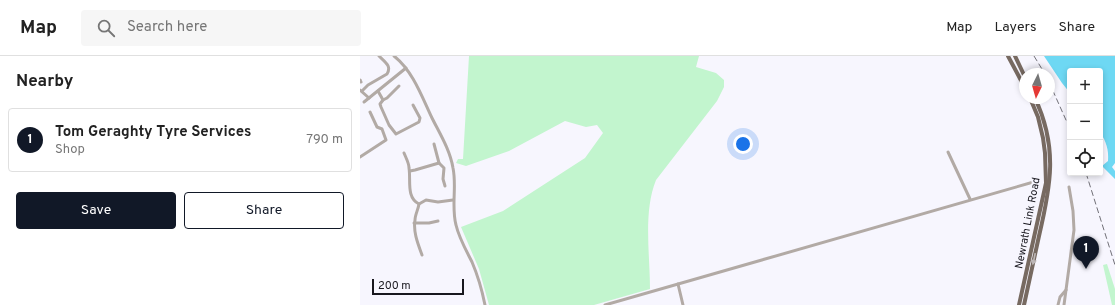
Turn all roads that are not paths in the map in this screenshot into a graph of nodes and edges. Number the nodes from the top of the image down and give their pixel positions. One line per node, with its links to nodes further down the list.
1 (379, 56): 9 (street)
2 (394, 56): 5 (street)
3 (1008, 56): 7 (main road)
4 (1015, 56): 6 (main road)
5 (406, 68): 10 (street); 30 (street)
6 (1021, 68)
7 (1019, 77)
8 (399, 86): 12 (street)
9 (361, 90): 11 (street)
10 (378, 91): 11 (street); 12 (street)
11 (369, 98): 13 (street)
12 (383, 100): 18 (street)
13 (364, 102)
14 (1033, 104): 40 (main road, Newrath Link Road)
15 (1038, 104): 41 (main road, Newrath Link Road, one-way to 41)
16 (413, 105): 18 (street)
17 (370, 112): 19 (street)
18 (389, 125): 19 (street)
19 (382, 129): 23 (street)
20 (434, 144): 24 (street)
21 (948, 152): 29 (street)
22 (404, 153): 25 (street)
23 (360, 157)
24 (439, 163): 25 (street); 27 (street)
25 (410, 171): 31 (street)
26 (1037, 181): 29 (street)
27 (446, 186)
28 (1069, 188): 36 (street)
29 (970, 199): 35 (street)
30 (453, 200): 31 (street); 37 (street)
31 (419, 204): 33 (street)
32 (438, 221): 33 (street)
33 (414, 223): 34 (street)
34 (422, 255)
35 (678, 284): 38 (street); 39 (street)
36 (1066, 290): 42 (street); 43 (street)
37 (485, 305)
38 (606, 305)
39 (683, 305)
40 (1019, 305)
41 (1024, 305)
42 (1058, 305)
43 (1064, 305)

